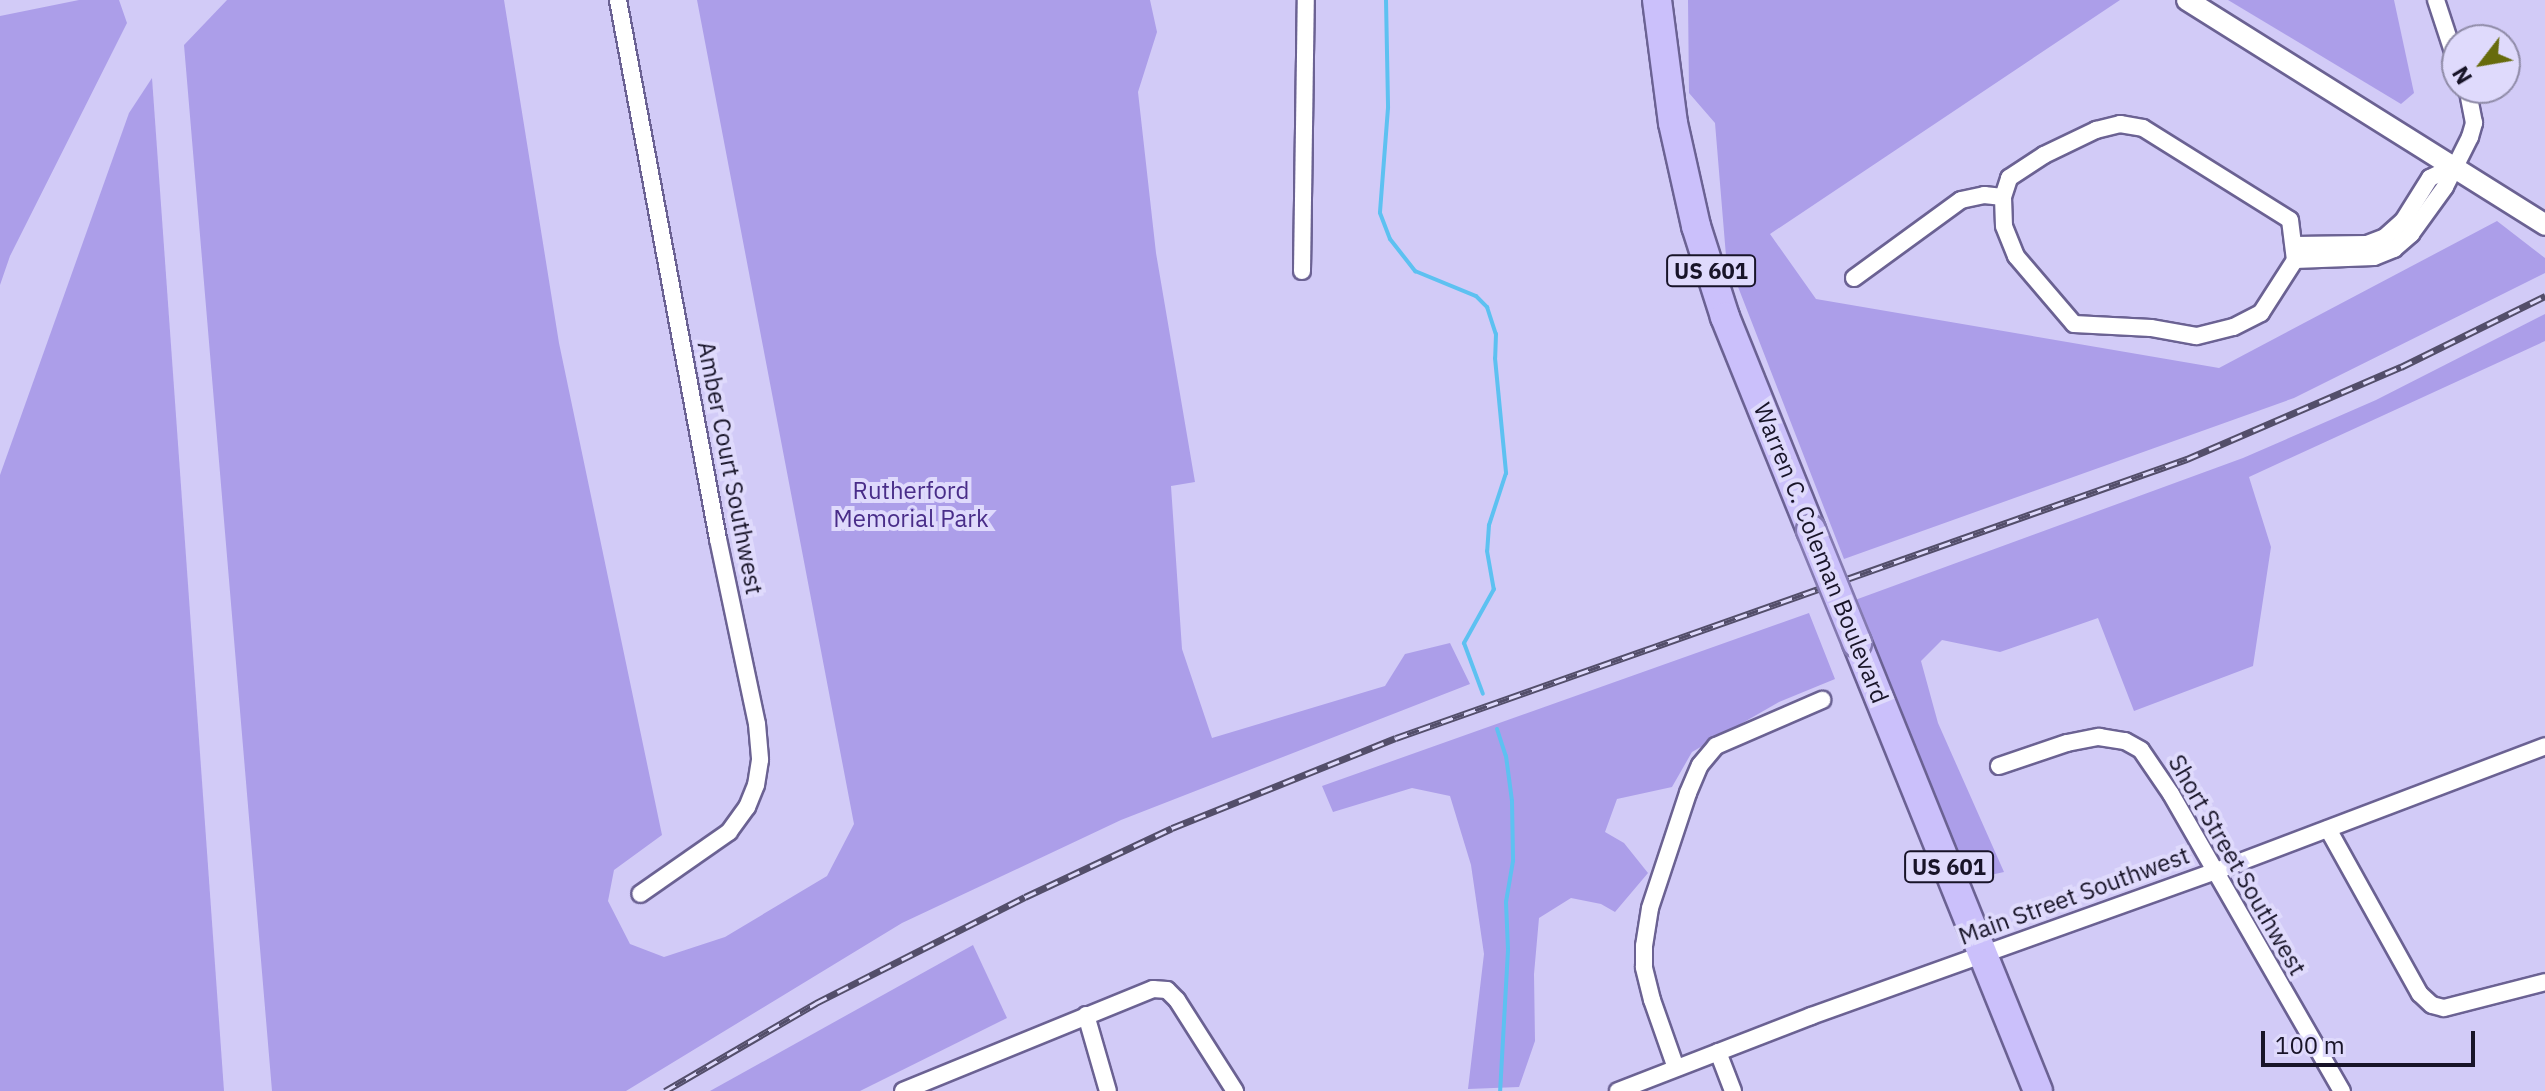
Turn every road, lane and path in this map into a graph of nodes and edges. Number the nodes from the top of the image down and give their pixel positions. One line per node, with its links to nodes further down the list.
1 (618, 0): 19 (street, Amber Court Southwest)
2 (1306, 0): 12 (street)
3 (1657, 0): 20 (highway, Warren C. Coleman Boulevard / US 601, bridge)
4 (2187, 0): 8 (street)
5 (2436, 0): 6 (street)
6 (2444, 24)
7 (2470, 104): 8 (street)
8 (2453, 167): 10 (street); 11 (street)
9 (2003, 197): 11 (street); 11 (street); 13 (street)
10 (2545, 225)
11 (2295, 252)
12 (1302, 271)
13 (1854, 278)
14 (1822, 700): 24 (street)
15 (2545, 746): 17 (street, Main Street Southwest)
16 (1999, 766): 18 (street, Short Street Southwest)
17 (2328, 829): 18 (street, Main Street Southwest); 21 (street)
18 (2214, 872): 20 (street, Main Street Southwest); 31 (street, Short Street Southwest)
19 (640, 894)
20 (1984, 954): 23 (street, Main Street Southwest); 30 (highway, Warren C. Coleman Boulevard / US 601)
21 (2545, 982)
22 (1086, 1015): 25 (street); 26 (street); 27 (street)
23 (1718, 1052): 24 (street, Main Street Southwest); 29 (street)
24 (1676, 1068): 28 (street, Main Street Southwest)
25 (903, 1091)
26 (1108, 1091)
27 (1235, 1091)
28 (1618, 1091)
29 (1733, 1091)
30 (2038, 1091)
31 (2342, 1091)

